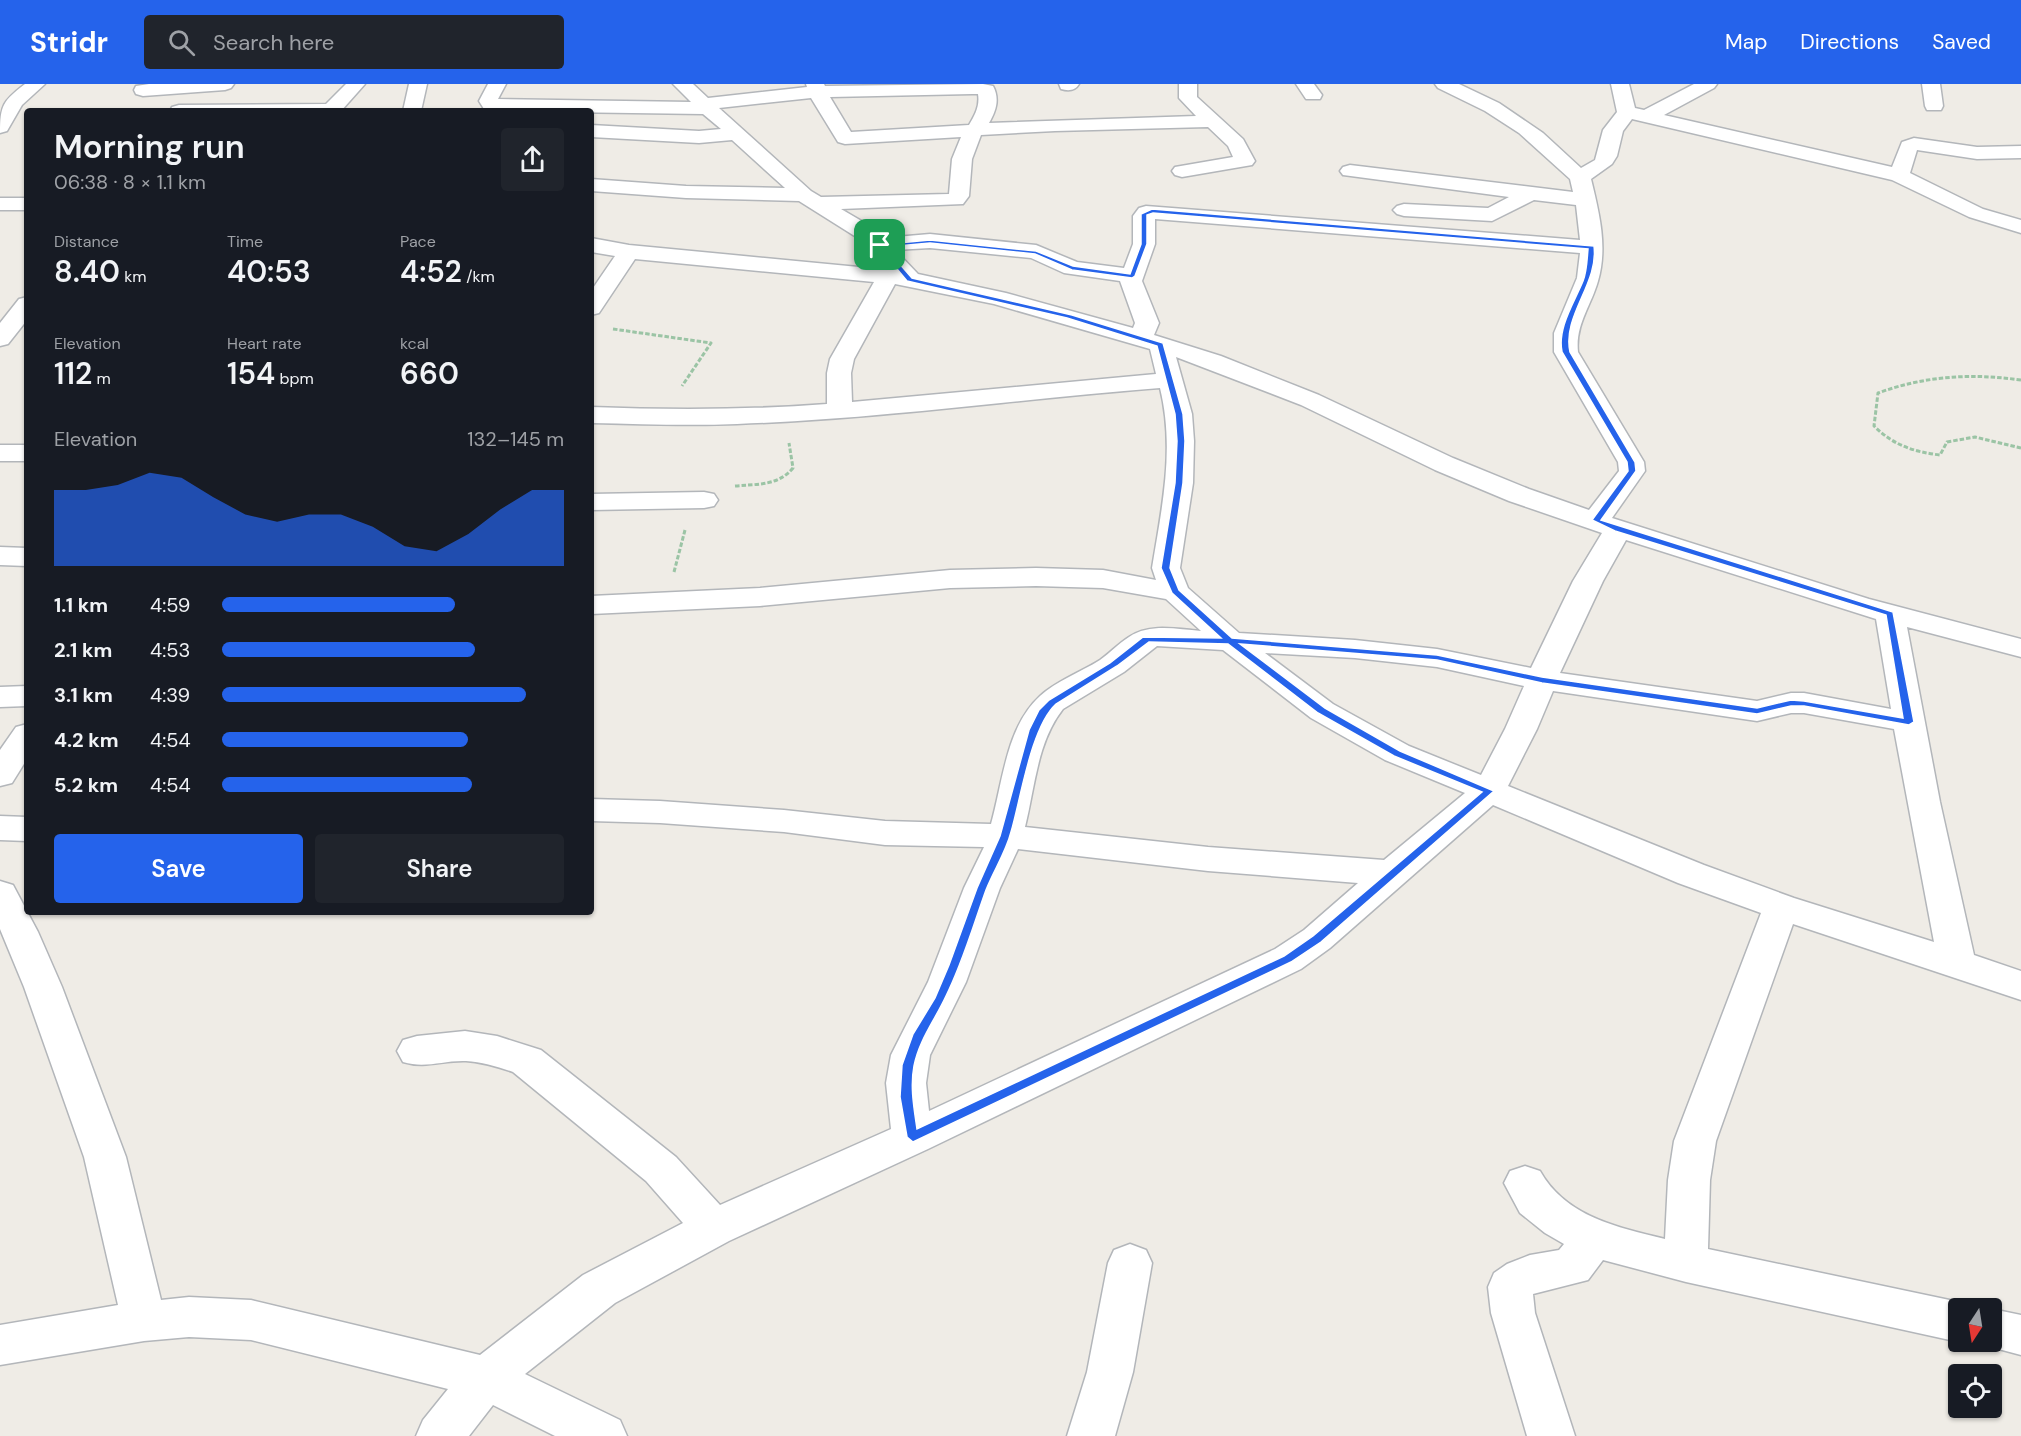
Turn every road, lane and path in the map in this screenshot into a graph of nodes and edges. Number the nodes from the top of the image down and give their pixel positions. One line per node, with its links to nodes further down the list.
1 (225, 84): 14 (street)
2 (356, 84): 18 (street)
3 (418, 84): 19 (street)
4 (497, 84): 16 (street)
5 (683, 84): 16 (street)
6 (1188, 84): 21 (street)
7 (1444, 84): 31 (street)
8 (1620, 84): 20 (street)
9 (1708, 84): 20 (street)
10 (1931, 84): 17 (street)
11 (914, 86): 12 (street); 23 (street)
12 (816, 87): 16 (street); 23 (street)
13 (30, 88): 15 (street); 22 (street)
14 (141, 93)
15 (0, 94)
16 (708, 106): 25 (street)
17 (1934, 106)
18 (332, 108)
19 (413, 108)
20 (1637, 114): 29 (street); 31 (street)
21 (1213, 121): 23 (street); 27 (street)
22 (0, 127)
23 (973, 129): 33 (street)
24 (594, 131): 25 (street)
25 (738, 134): 33 (street)
26 (2021, 152): 29 (street)
27 (1182, 171)
28 (1350, 171): 32 (street)
29 (1899, 175): 37 (street)
30 (594, 185): 33 (street)
31 (1583, 189): 32 (street); 40 (street)
32 (1531, 193): 36 (street)
33 (810, 199): 38 (street)
34 (0, 204): 35 (street)
35 (24, 204)
36 (1378, 208)
37 (2021, 227)
38 (880, 245): 42 (street); 43 (street)
39 (594, 246): 41 (street)
40 (1592, 247): 42 (street); 59 (street)
41 (629, 252): 43 (street); 44 (street)
42 (1132, 276): 48 (street)
43 (899, 278): 48 (street); 51 (street)
44 (594, 304)
45 (24, 308): 47 (street)
46 (602, 328): 53 (path)
47 (0, 339)
48 (1151, 341): 49 (street); 59 (street)
49 (1170, 380): 51 (street); 62 (street)
50 (2021, 380): 54 (path)
51 (840, 411): 53 (street)
52 (594, 415): 53 (street)
53 (661, 418)
54 (2021, 448)
55 (0, 453): 56 (street)
56 (24, 453)
57 (704, 500): 58 (street)
58 (594, 502)
59 (1607, 525): 64 (street); 67 (street)
60 (0, 556): 61 (street)
61 (24, 557)
62 (1175, 591): 63 (street); 65 (street)
63 (594, 605)
64 (1890, 614): 66 (street); 70 (street)
65 (1230, 641): 67 (street); 73 (street); 77 (street)
66 (2021, 648)
67 (1542, 680): 70 (street); 73 (street)
68 (24, 696): 69 (street)
69 (0, 697)
70 (1909, 722): 81 (street)
71 (24, 739): 72 (street)
72 (0, 775)
73 (1489, 791): 78 (street); 80 (street)
74 (594, 810): 77 (street)
75 (0, 828): 76 (street)
76 (24, 829)
77 (1005, 836): 78 (street); 84 (street)
78 (1391, 873): 84 (street)
79 (0, 894): 91 (street)
80 (1781, 907): 81 (street); 89 (street)
81 (1957, 963): 82 (street)
82 (2021, 986)
83 (417, 1051): 86 (street)
84 (913, 1137): 86 (street)
85 (1525, 1183): 87 (street)
86 (714, 1228): 95 (street)
87 (1594, 1239): 89 (street); 99 (street)
88 (1130, 1263): 98 (street)
89 (1686, 1263): 90 (street)
90 (1948, 1320)
91 (144, 1321): 94 (street); 95 (street)
92 (2002, 1331): 93 (street)
93 (2021, 1335)
94 (0, 1345)
95 (486, 1378): 96 (street); 97 (street)
96 (440, 1436)
97 (603, 1436)
98 (1091, 1436)
99 (1551, 1436)

